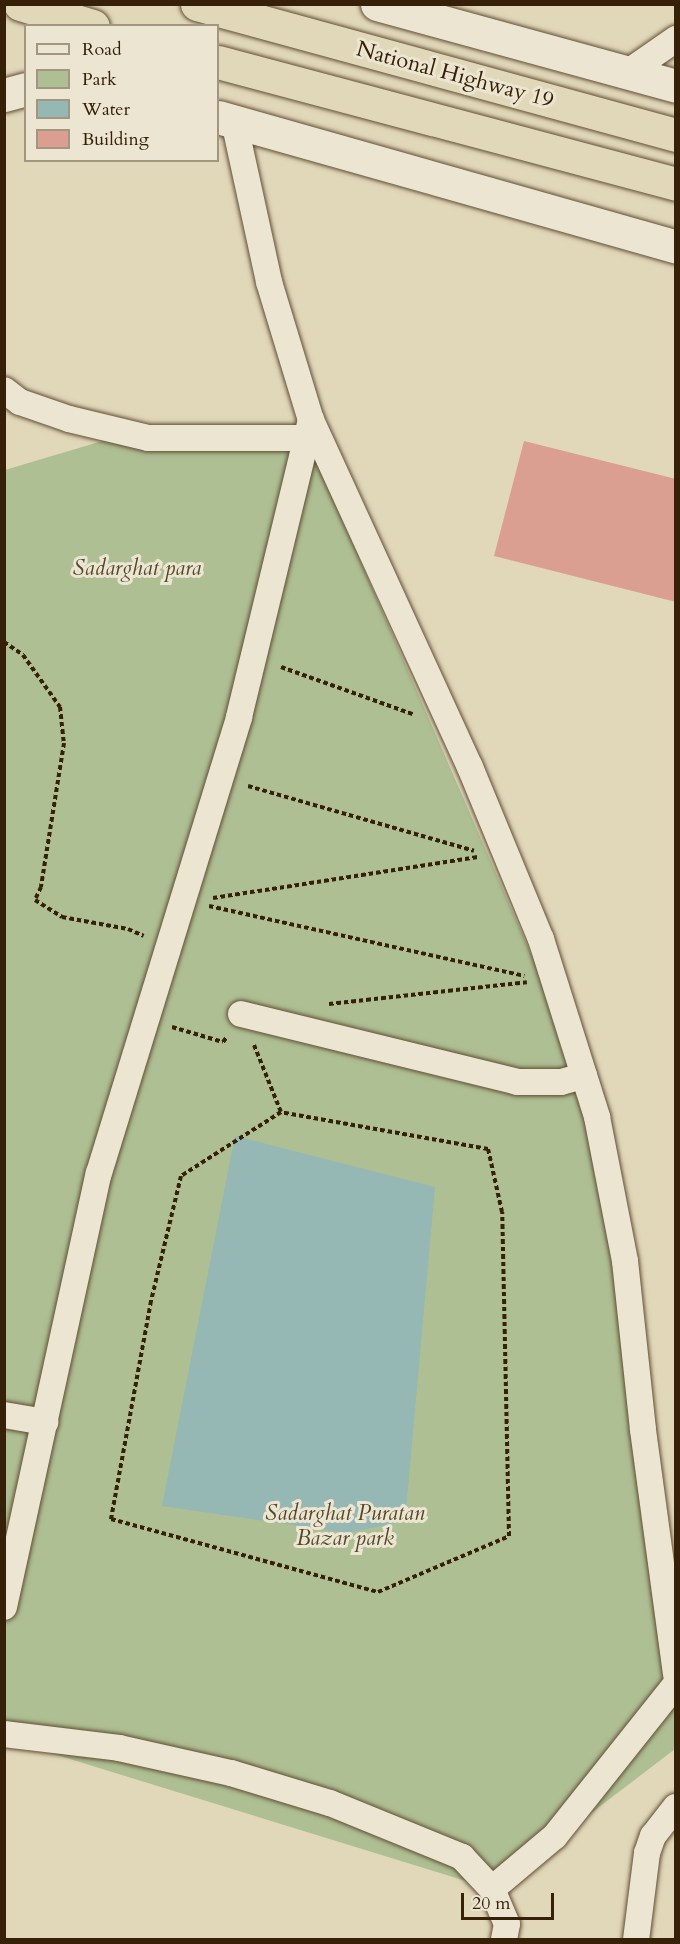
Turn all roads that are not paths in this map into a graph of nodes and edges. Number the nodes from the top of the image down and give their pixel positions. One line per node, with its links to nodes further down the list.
1 (20, 4): 4 (highway)
2 (198, 4): 12 (highway, National Highway 19)
3 (377, 4): 7 (main road)
4 (86, 24)
5 (675, 39): 7 (street)
6 (219, 62): 13 (highway)
7 (627, 73): 8 (main road)
8 (675, 86)
9 (24, 90): 10 (main road)
10 (4, 95)
11 (226, 119): 14 (main road); 16 (street)
12 (675, 135)
13 (675, 184)
14 (675, 247)
15 (4, 390): 16 (street)
16 (309, 429): 18 (street); 20 (street)
17 (241, 1014): 18 (street)
18 (584, 1076): 22 (street)
19 (4, 1415): 20 (street)
20 (45, 1422): 21 (street)
21 (4, 1607)
22 (675, 1674)
23 (675, 1684): 26 (street)
24 (4, 1734): 26 (street)
25 (675, 1807): 28 (street)
26 (492, 1889): 27 (street)
27 (504, 1940)
28 (636, 1940)

